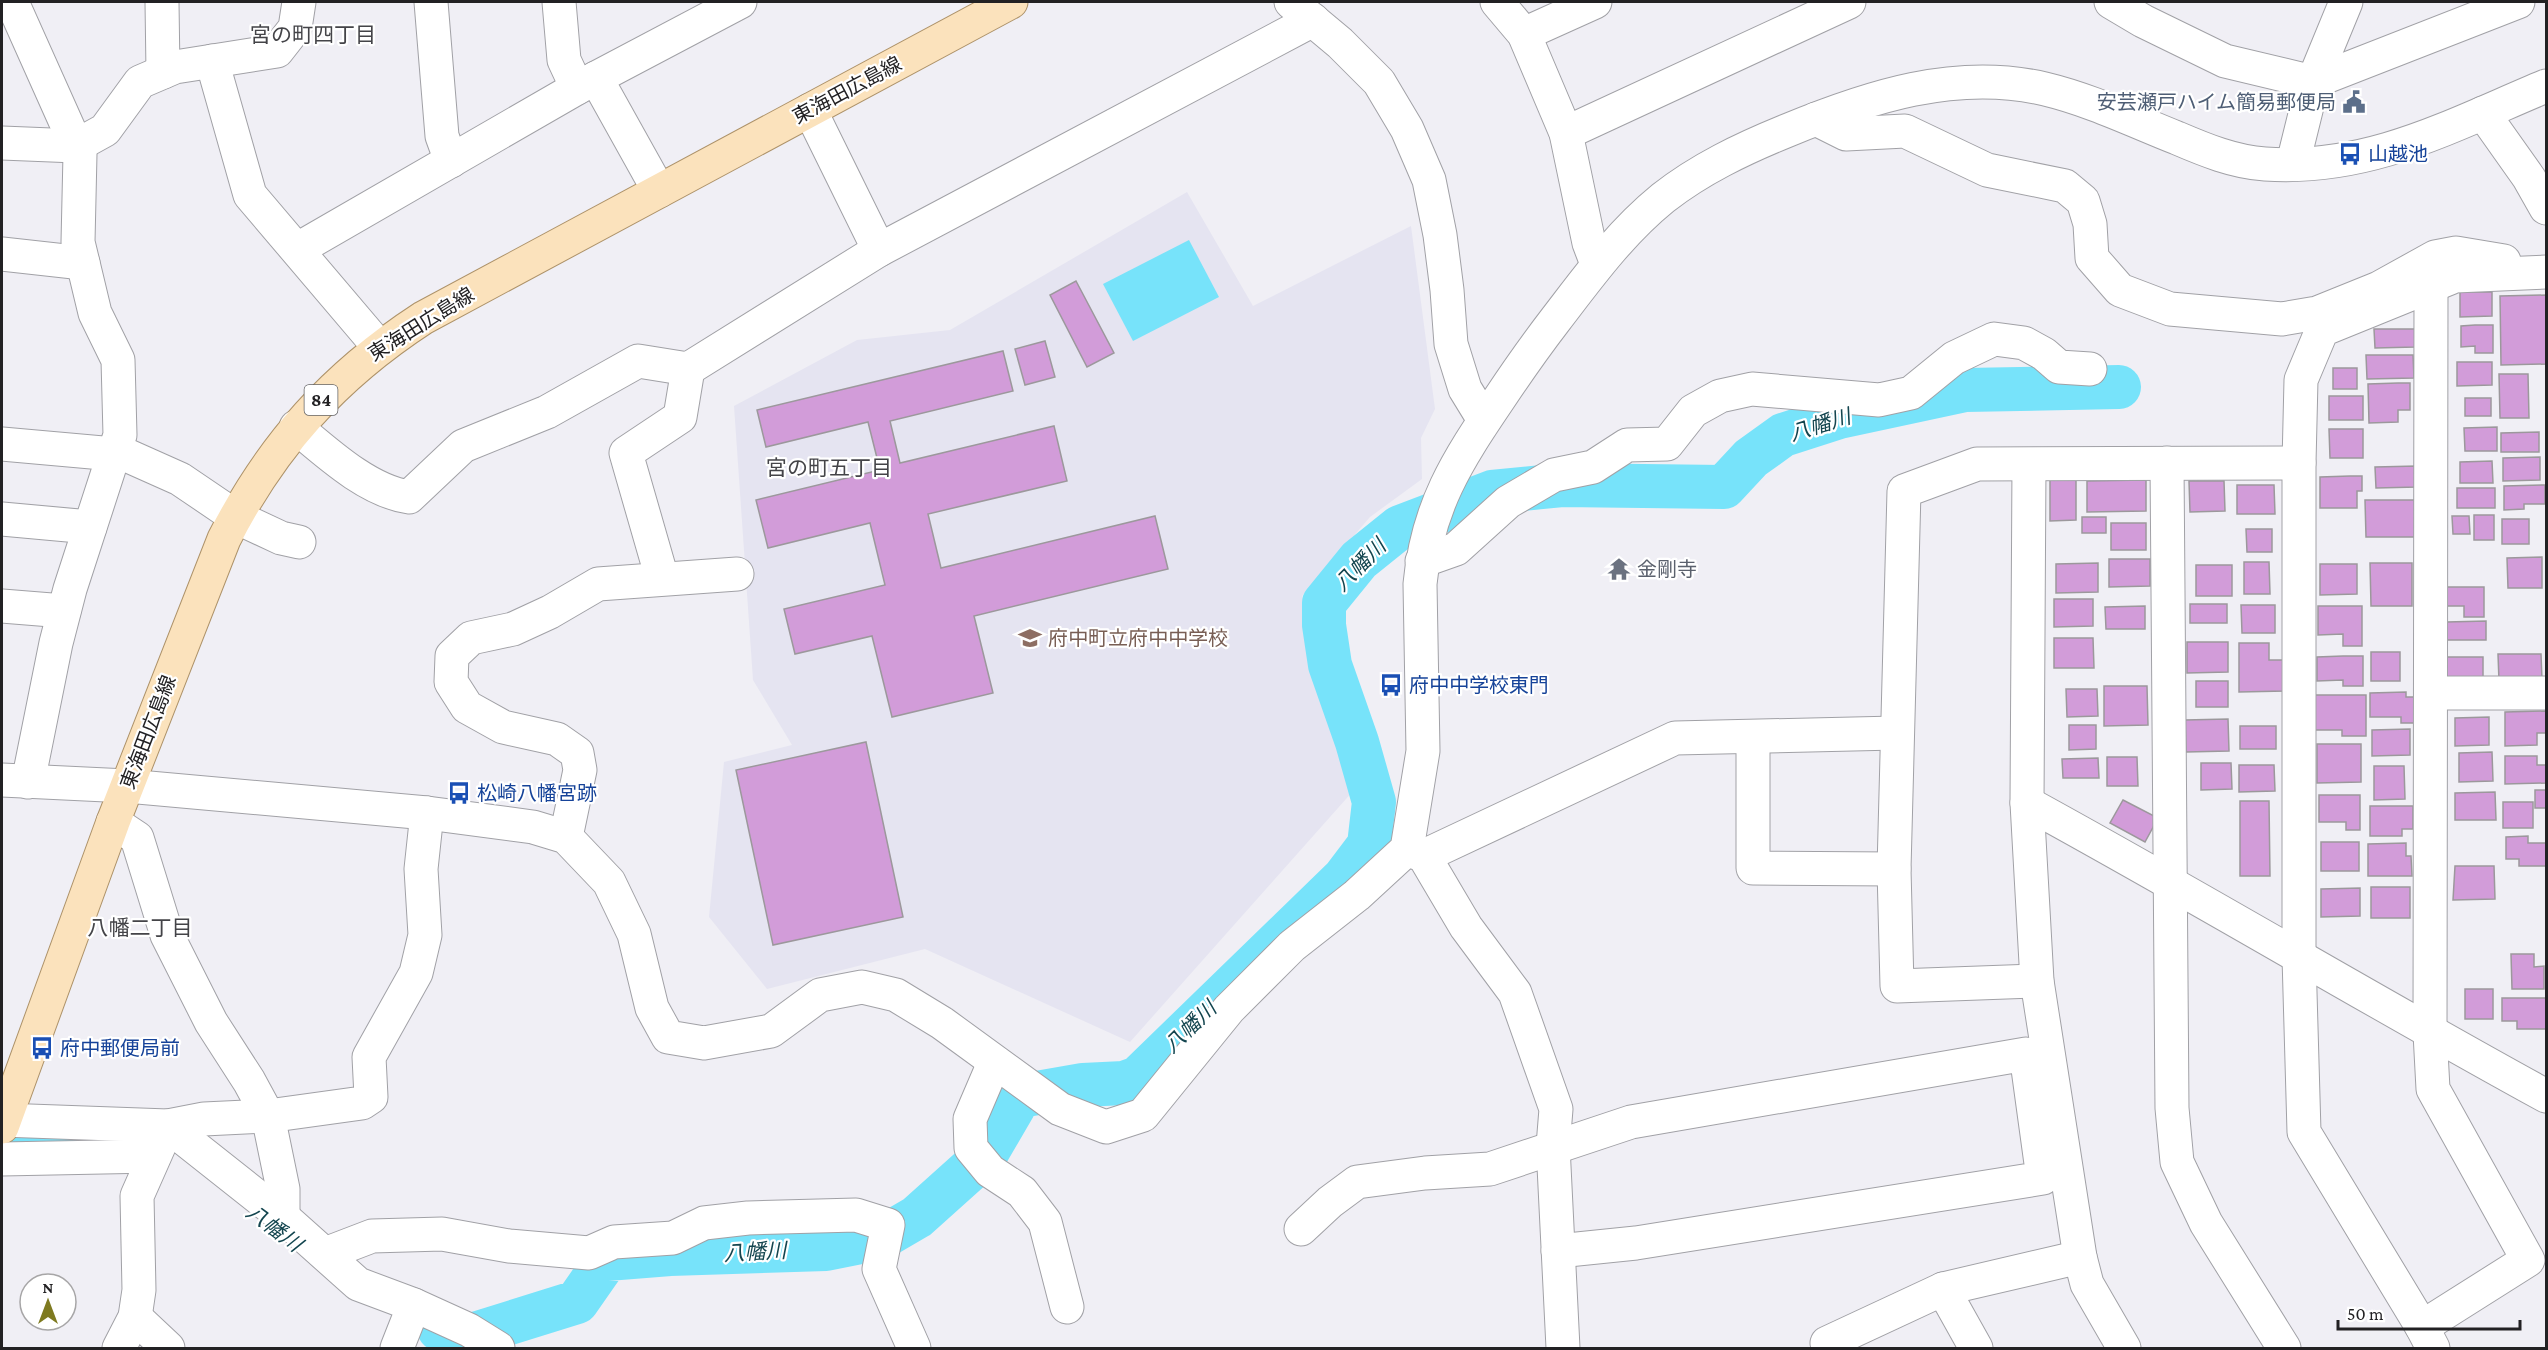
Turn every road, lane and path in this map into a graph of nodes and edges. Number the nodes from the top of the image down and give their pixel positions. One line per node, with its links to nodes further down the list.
1 (12, 2): 26 (street)
2 (162, 2): 17 (street)
3 (299, 2): 16 (street)
4 (431, 2): 27 (street)
5 (559, 2): 19 (street)
6 (740, 2): 19 (street)
7 (1011, 2): 21 (main road, 東海田広島線 / 84)
8 (1497, 2): 15 (street)
9 (1595, 2): 15 (street)
10 (1849, 2): 24 (street)
11 (2111, 2): 18 (street)
12 (2346, 2): 18 (street)
13 (2505, 4): 18 (street)
14 (1302, 11): 32 (street); 41 (street)
15 (1524, 34): 24 (street)
16 (212, 61): 17 (street); 31 (street)
17 (164, 72): 26 (street)
18 (2313, 82): 28 (street)
19 (586, 83): 27 (street); 29 (street)
20 (2547, 86): 22 (street)
21 (810, 110): 29 (main road, 東海田広島線 / 84); 32 (street)
22 (2483, 112): 28 (street); 30 (street)
23 (1816, 119): 28 (street); 35 (street); 36 (street)
24 (1566, 133): 35 (street)
25 (2, 143): 26 (street)
26 (76, 146): 34 (street)
27 (451, 160): 31 (street)
28 (2293, 163)
29 (659, 191): 38 (main road, 東海田広島線 / 84)
30 (2547, 208)
31 (298, 249): 38 (street)
32 (879, 250): 39 (street)
33 (2, 254): 34 (street)
34 (83, 263): 44 (street)
35 (1597, 264): 41 (street)
36 (2547, 270): 37 (street)
37 (2430, 288): 46 (street); 57 (street)
38 (380, 348): 42 (main road, 東海田広島線 / 84)
39 (688, 369): 42 (street); 54 (street)
40 (2090, 369): 52 (street)
41 (1485, 420): 52 (street)
42 (296, 427): 48 (main road, 東海田広島線 / 84)
43 (2, 444): 44 (street)
44 (114, 452): 48 (street); 50 (street)
45 (2167, 463): 46 (street); 47 (street); 69 (street)
46 (2299, 463): 70 (street)
47 (2029, 465): 59 (street); 63 (street)
48 (236, 517): 51 (street); 62 (main road, 東海田広島線 / 84)
49 (2, 519): 50 (street)
50 (90, 527): 56 (street)
51 (299, 542)
52 (1422, 561): 67 (street)
53 (738, 574): 54 (street)
54 (662, 578): 66 (street)
55 (2, 606): 56 (street)
56 (64, 611): 61 (street)
57 (2430, 693): 58 (street); 72 (street)
58 (2547, 693)
59 (1896, 733): 60 (street); 68 (street)
60 (1753, 737): 67 (street); 68 (street)
61 (15, 781): 62 (street)
62 (127, 786): 64 (street); 65 (main road, 東海田広島線 / 84)
63 (2027, 803): 69 (street); 71 (street)
64 (427, 813): 66 (street); 75 (street)
65 (113, 822): 75 (street); 76 (main road, 東海田広島線 / 84)
66 (566, 837): 73 (street)
67 (1415, 853): 73 (street); 78 (street)
68 (1894, 869): 71 (street)
69 (2171, 882): 70 (street); 100 (street)
70 (2299, 957): 72 (street); 90 (street)
71 (2037, 981): 85 (street)
72 (2430, 1033): 74 (street); 90 (street)
73 (994, 1063): 88 (street)
74 (2547, 1096)
75 (268, 1116): 77 (street); 81 (street)
76 (2, 1122): 77 (street)
77 (168, 1126): 79 (street); 81 (street)
78 (1553, 1146): 82 (street); 83 (street); 83 (street)
79 (154, 1156): 80 (street); 89 (street)
80 (2, 1159)
81 (283, 1217): 84 (street)
82 (1301, 1229)
83 (1558, 1251): 96 (street)
84 (325, 1254): 87 (street); 95 (street)
85 (2080, 1257): 86 (street); 99 (street)
86 (1943, 1289): 97 (street); 98 (street)
87 (414, 1305): 93 (street); 94 (street)
88 (1067, 1307)
89 (135, 1317): 91 (street); 92 (street)
90 (2428, 1338)
91 (119, 1348)
92 (168, 1348)
93 (397, 1348)
94 (498, 1348)
95 (914, 1348)
96 (1563, 1348)
97 (1830, 1348)
98 (1976, 1348)
99 (2124, 1348)
100 (2284, 1348)

